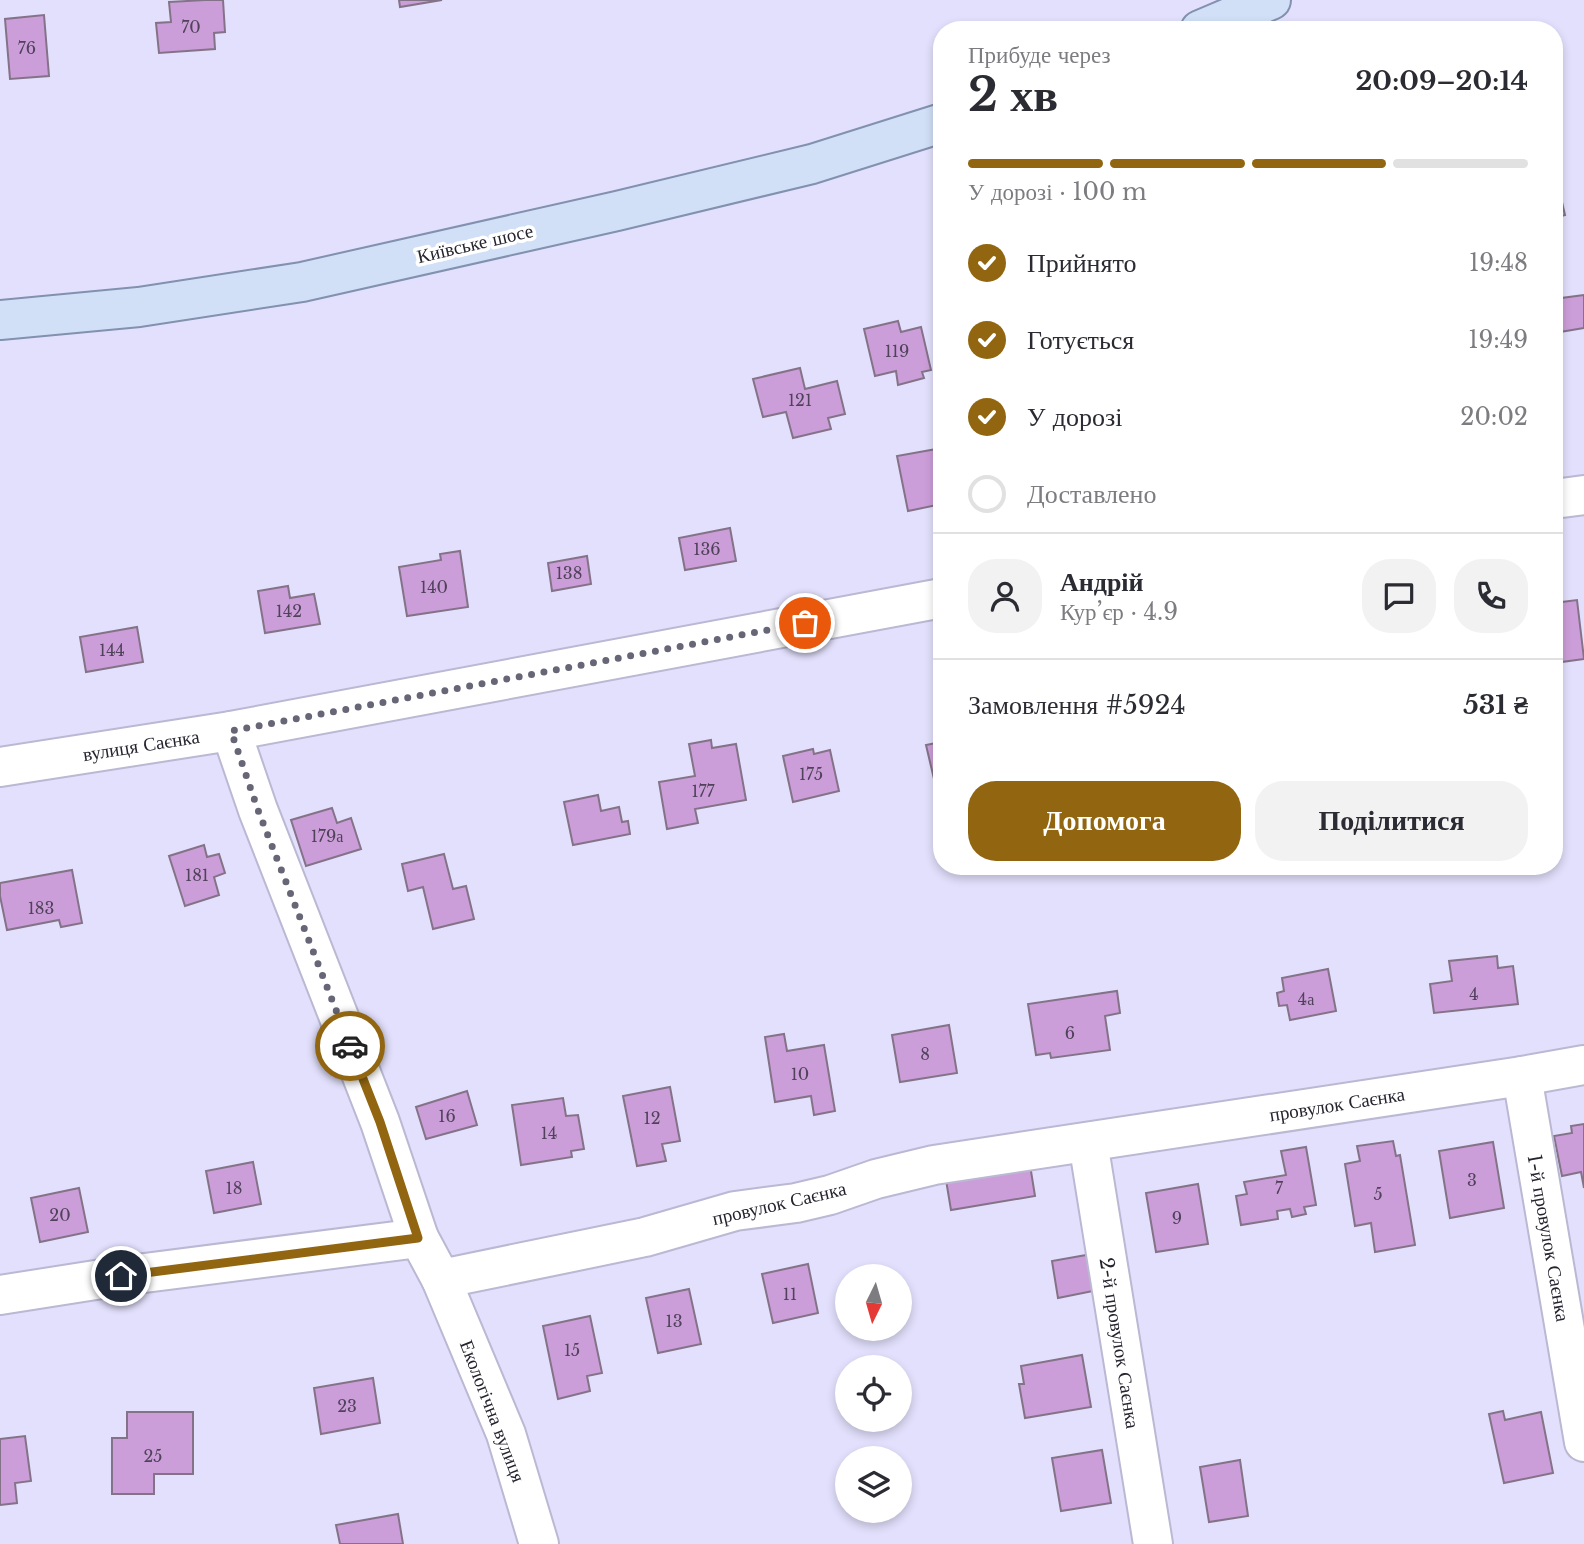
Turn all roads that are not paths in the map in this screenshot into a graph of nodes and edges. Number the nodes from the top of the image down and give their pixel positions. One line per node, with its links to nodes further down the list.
1 (1271, 0): 2 (main road)
2 (1221, 21)
3 (933, 126): 4 (main road, Київське шосе)
4 (0, 320)
5 (1584, 495): 6 (street)
6 (1563, 498)
7 (933, 600): 8 (street, вулиця Саєнка)
8 (231, 731): 9 (street, вулиця Саєнка); 13 (street)
9 (0, 767)
10 (1584, 1065): 11 (street, провулок Саєнка)
11 (1522, 1076): 12 (street, провулок Саєнка); 16 (street, 1-й провулок Саєнка)
12 (1088, 1142): 14 (street, провулок Саєнка); 18 (street, 2-й провулок Саєнка)
13 (418, 1238): 14 (street); 15 (street)
14 (441, 1279): 17 (street, Екологічна вулиця)
15 (0, 1295)
16 (1584, 1442)
17 (539, 1544)
18 (1153, 1544)

